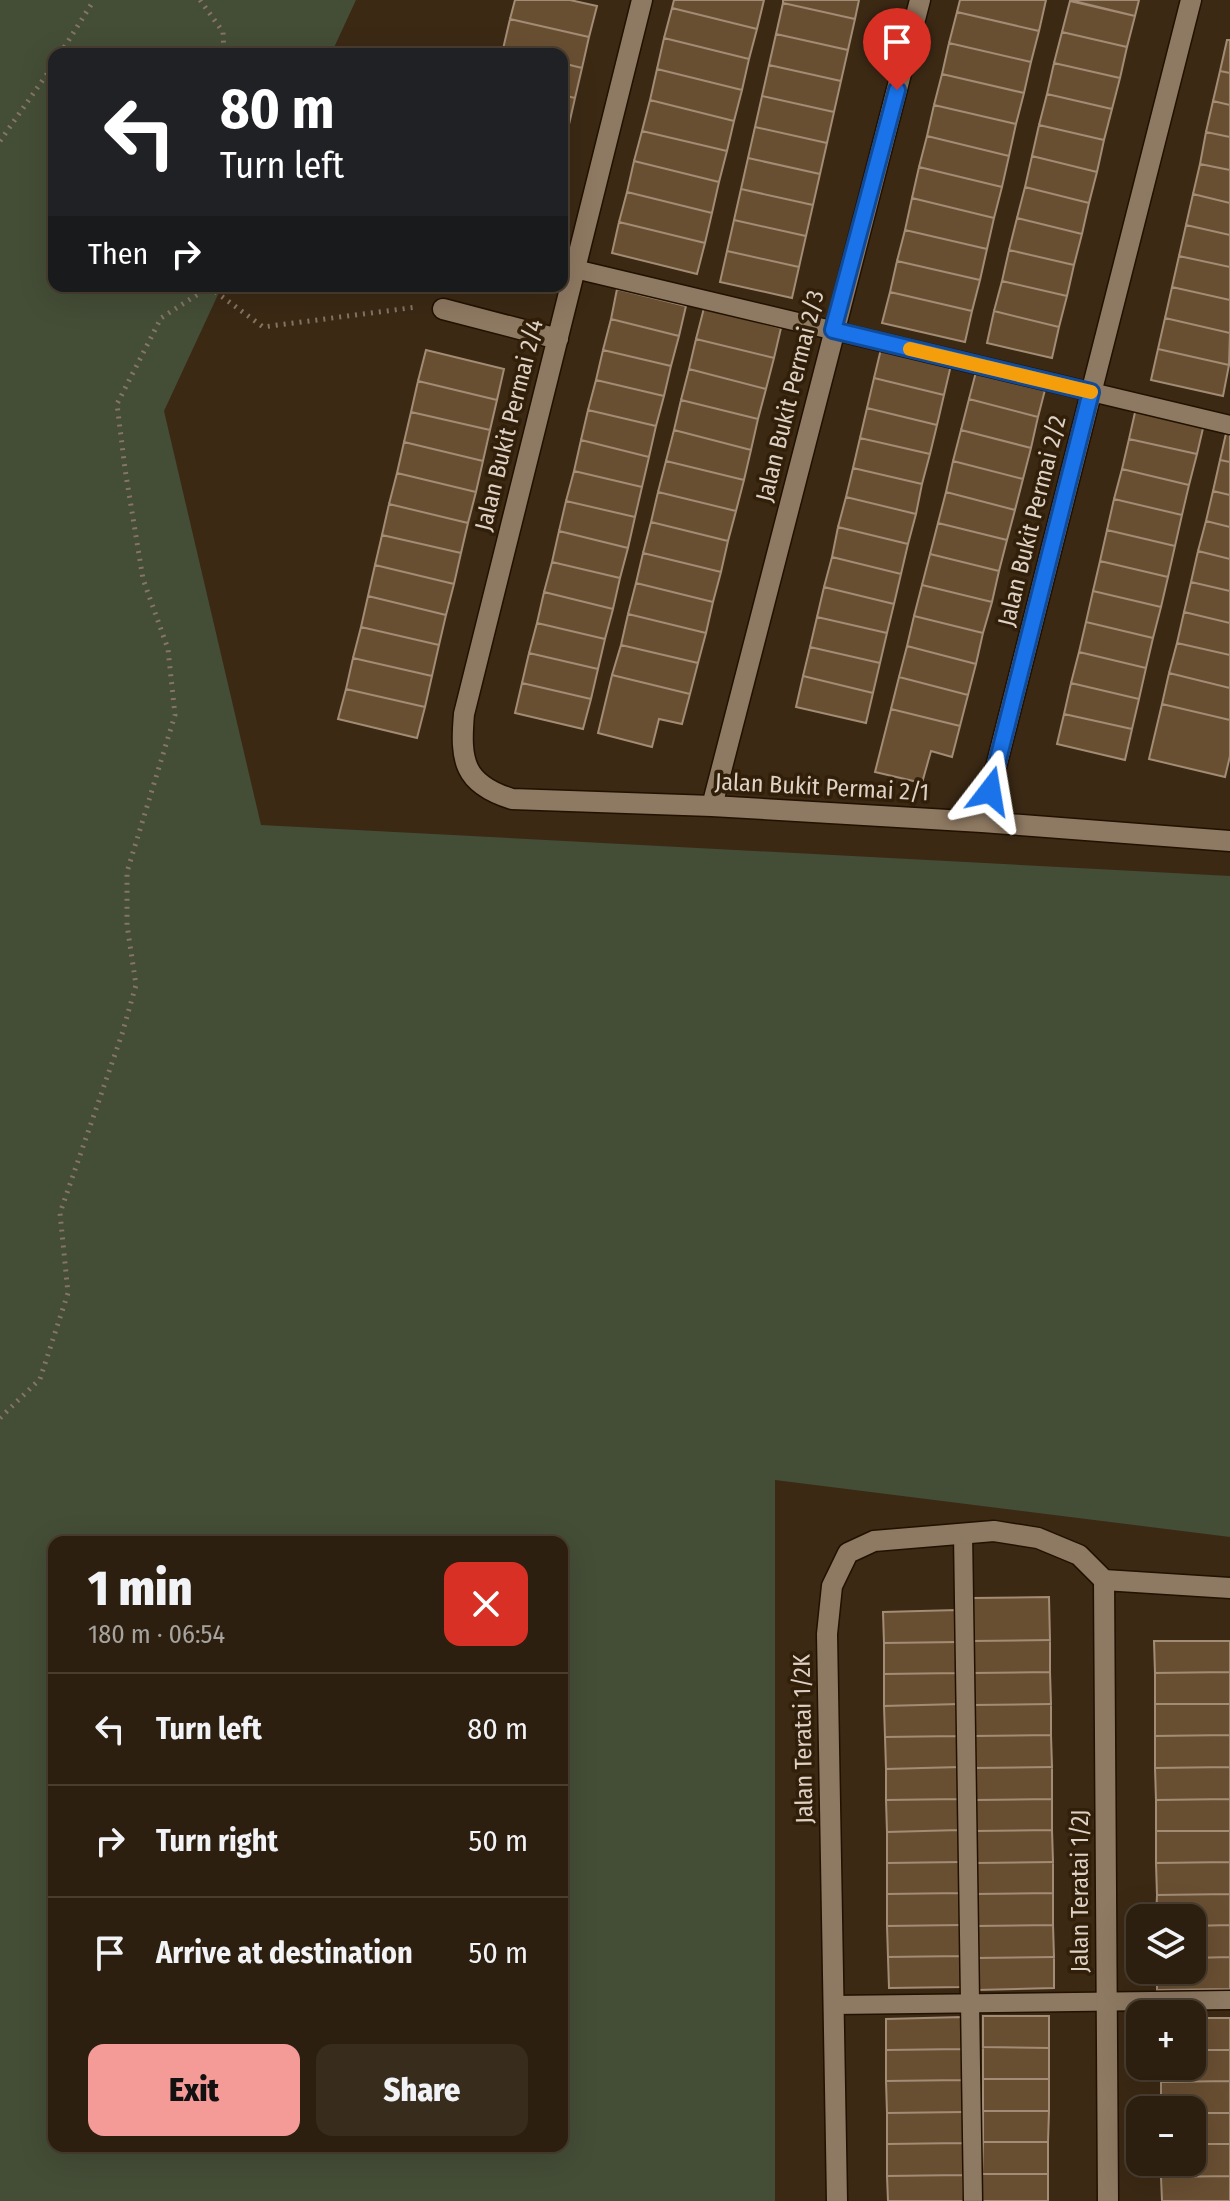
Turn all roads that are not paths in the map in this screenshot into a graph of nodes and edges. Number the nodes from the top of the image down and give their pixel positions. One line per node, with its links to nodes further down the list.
1 (642, 0): 4 (street, Jalan Bukit Permai 2/4)
2 (920, 0): 6 (street, Jalan Bukit Permai 2/3)
3 (1191, 0): 8 (street, Jalan Bukit Permai 2/2)
4 (575, 269): 6 (lane); 7 (street, Jalan Bukit Permai 2/4)
5 (443, 309): 7 (street)
6 (833, 330): 8 (lane); 11 (street, Jalan Bukit Permai 2/3)
7 (558, 339): 10 (street, Jalan Bukit Permai 2/4)
8 (1091, 392): 9 (lane); 12 (street, Jalan Bukit Permai 2/2)
9 (1230, 425)
10 (469, 770): 11 (street, Jalan Bukit Permai 2/1)
11 (712, 806): 12 (street, Jalan Bukit Permai 2/1)
12 (982, 822): 13 (street, Jalan Bukit Permai 2/1)
13 (1230, 841)
14 (963, 1533): 15 (street, Jalan Teratai 1/2K); 19 (lane); 20 (street, Jalan Teratai 1/2K)
15 (1104, 1580): 16 (street); 18 (street, Jalan Teratai 1/2J)
16 (1230, 1588)
17 (1230, 2000): 18 (lane)
18 (1106, 2002): 19 (lane); 23 (street, Jalan Teratai 1/2J)
19 (970, 2003): 20 (lane); 22 (lane)
20 (834, 2005): 21 (street, Jalan Teratai 1/2K)
21 (837, 2201)
22 (973, 2201)
23 (1108, 2201)

